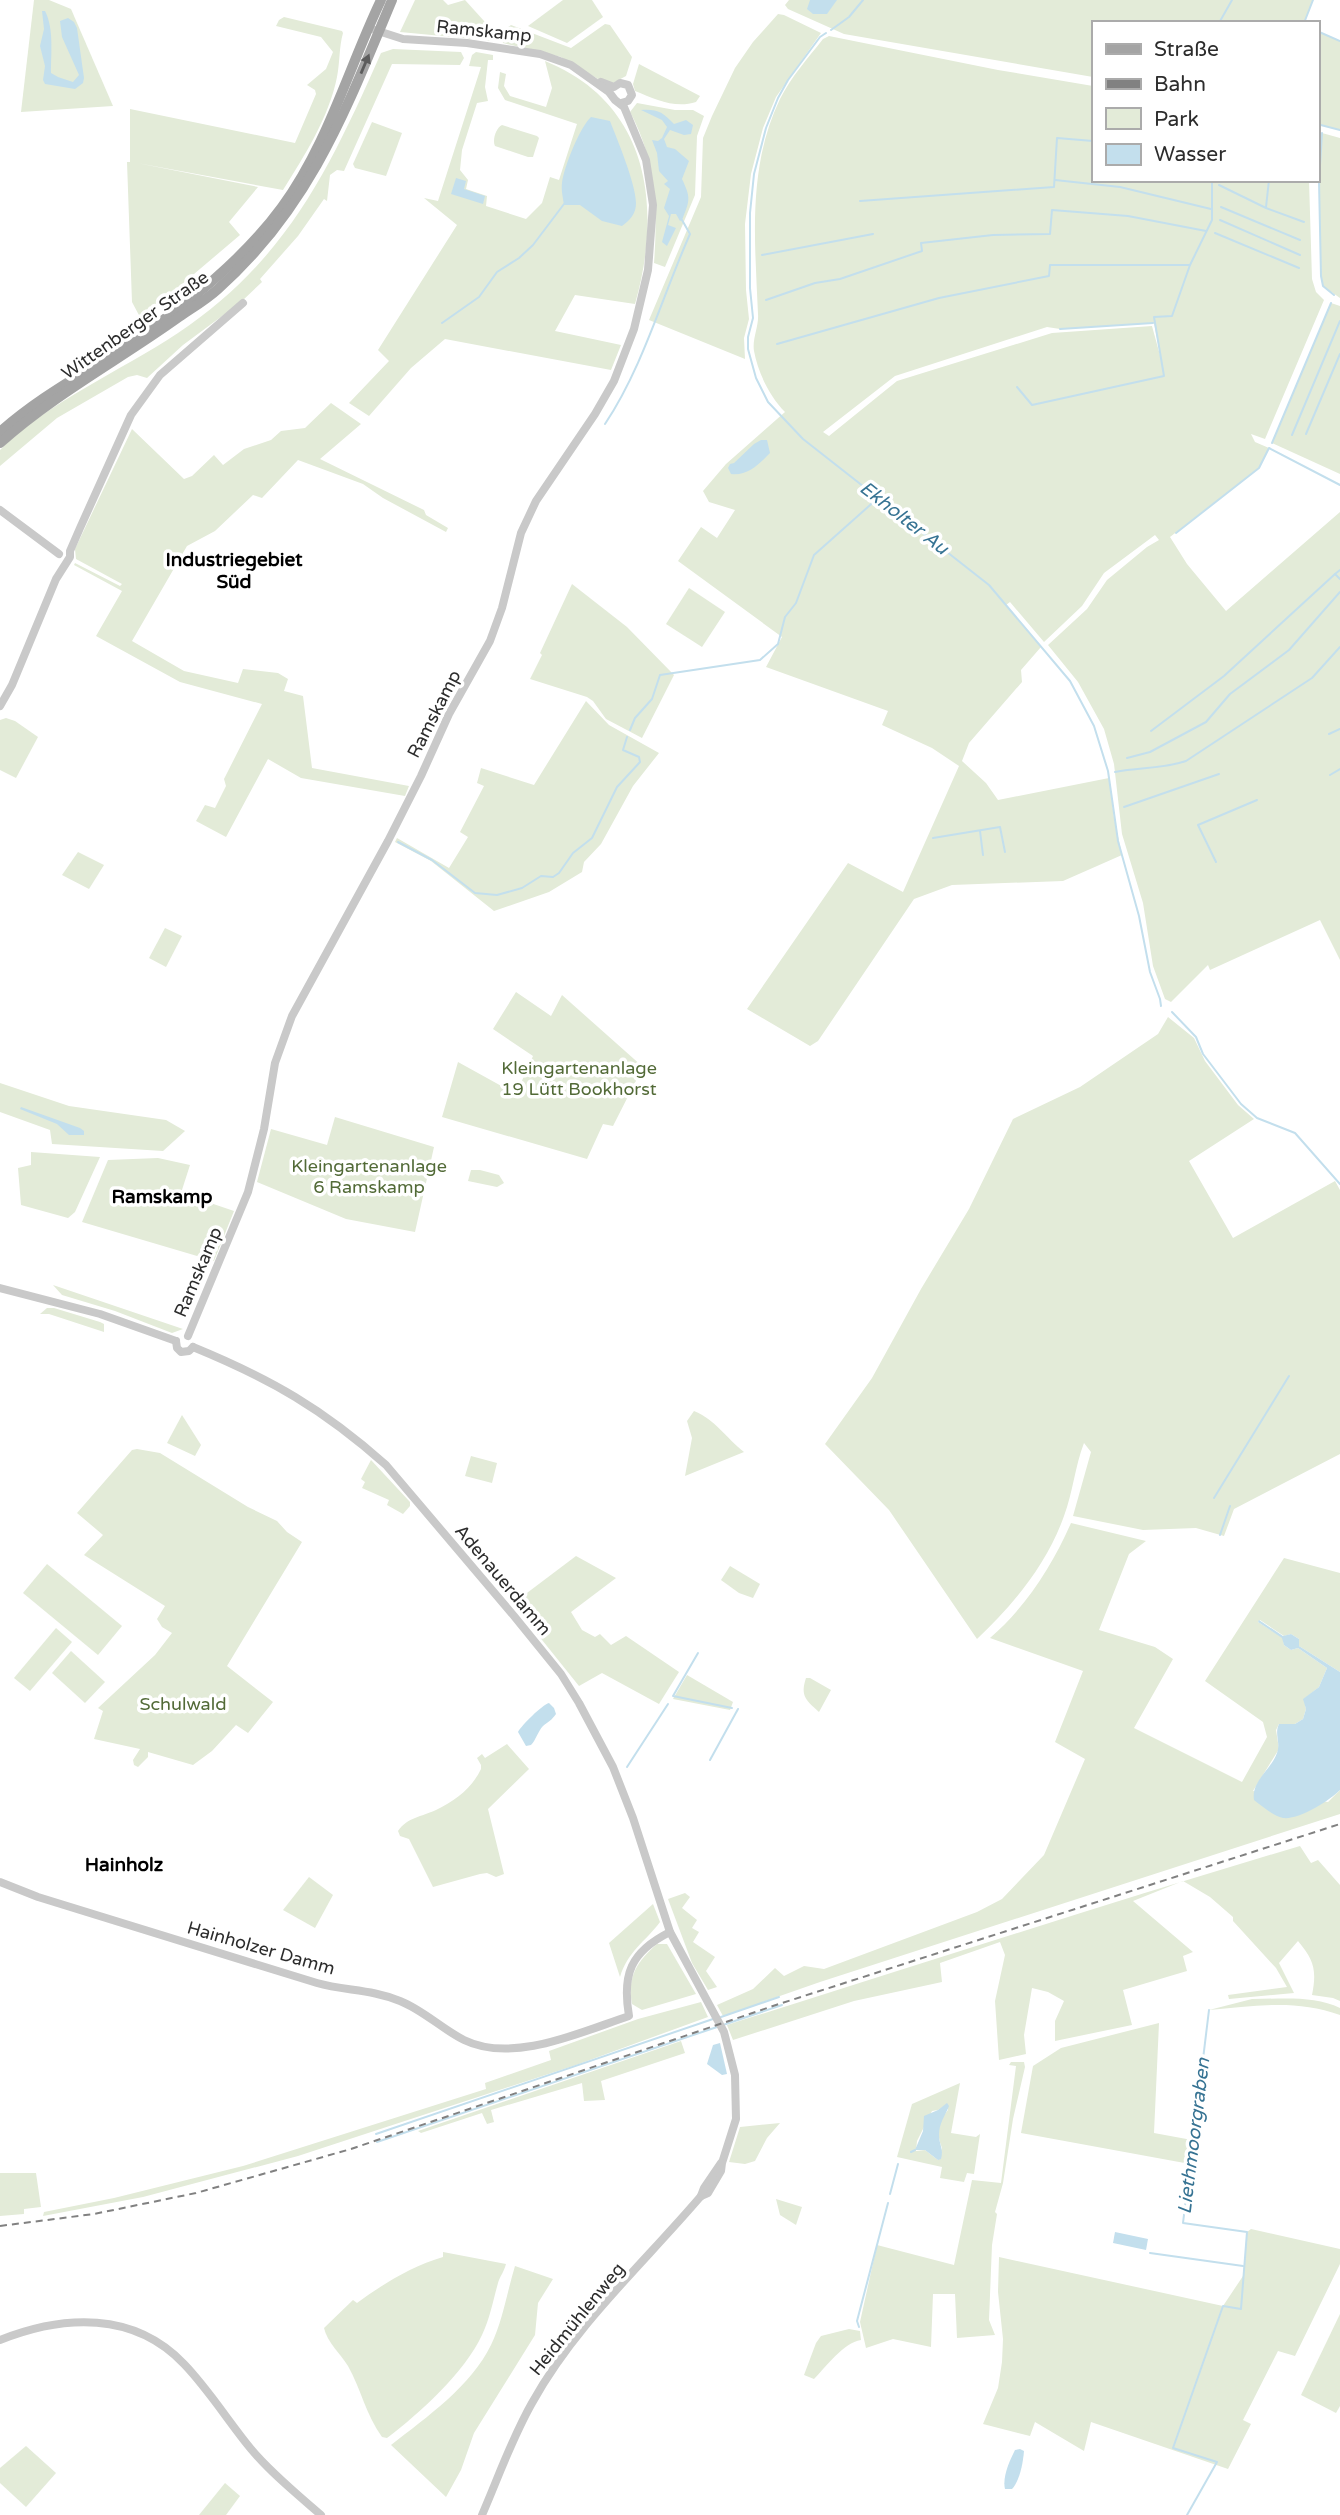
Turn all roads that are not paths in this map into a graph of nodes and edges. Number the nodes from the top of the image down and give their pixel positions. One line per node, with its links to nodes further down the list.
1 (381, 0): 3 (main road, Wittenberger Straße)
2 (392, 0): 4 (main road, Wittenberger Straße)
3 (368, 27): 4 (street, Ramskamp); 8 (main road, Wittenberger Straße)
4 (379, 31): 5 (street, Ramskamp); 9 (main road, Wittenberger Straße, one-way to 4)
5 (613, 91): 6 (street, Ramskamp); 6 (street, Ramskamp)
6 (621, 103): 14 (street, Ramskamp)
7 (243, 303): 11 (street)
8 (0, 432)
9 (0, 443)
10 (0, 510): 11 (street)
11 (64, 554): 12 (street)
12 (0, 706)
13 (0, 1288): 15 (street, Adenauerdamm)
14 (188, 1336): 15 (street); 16 (street)
15 (176, 1341): 16 (street, Adenauerdamm)
16 (193, 1347): 18 (street, Adenauerdamm)
17 (0, 1882): 18 (street, Hainholzer Damm)
18 (670, 1932): 21 (street, Heidmühlenweg)
19 (0, 2340): 20 (street)
20 (321, 2515)
21 (482, 2515)

